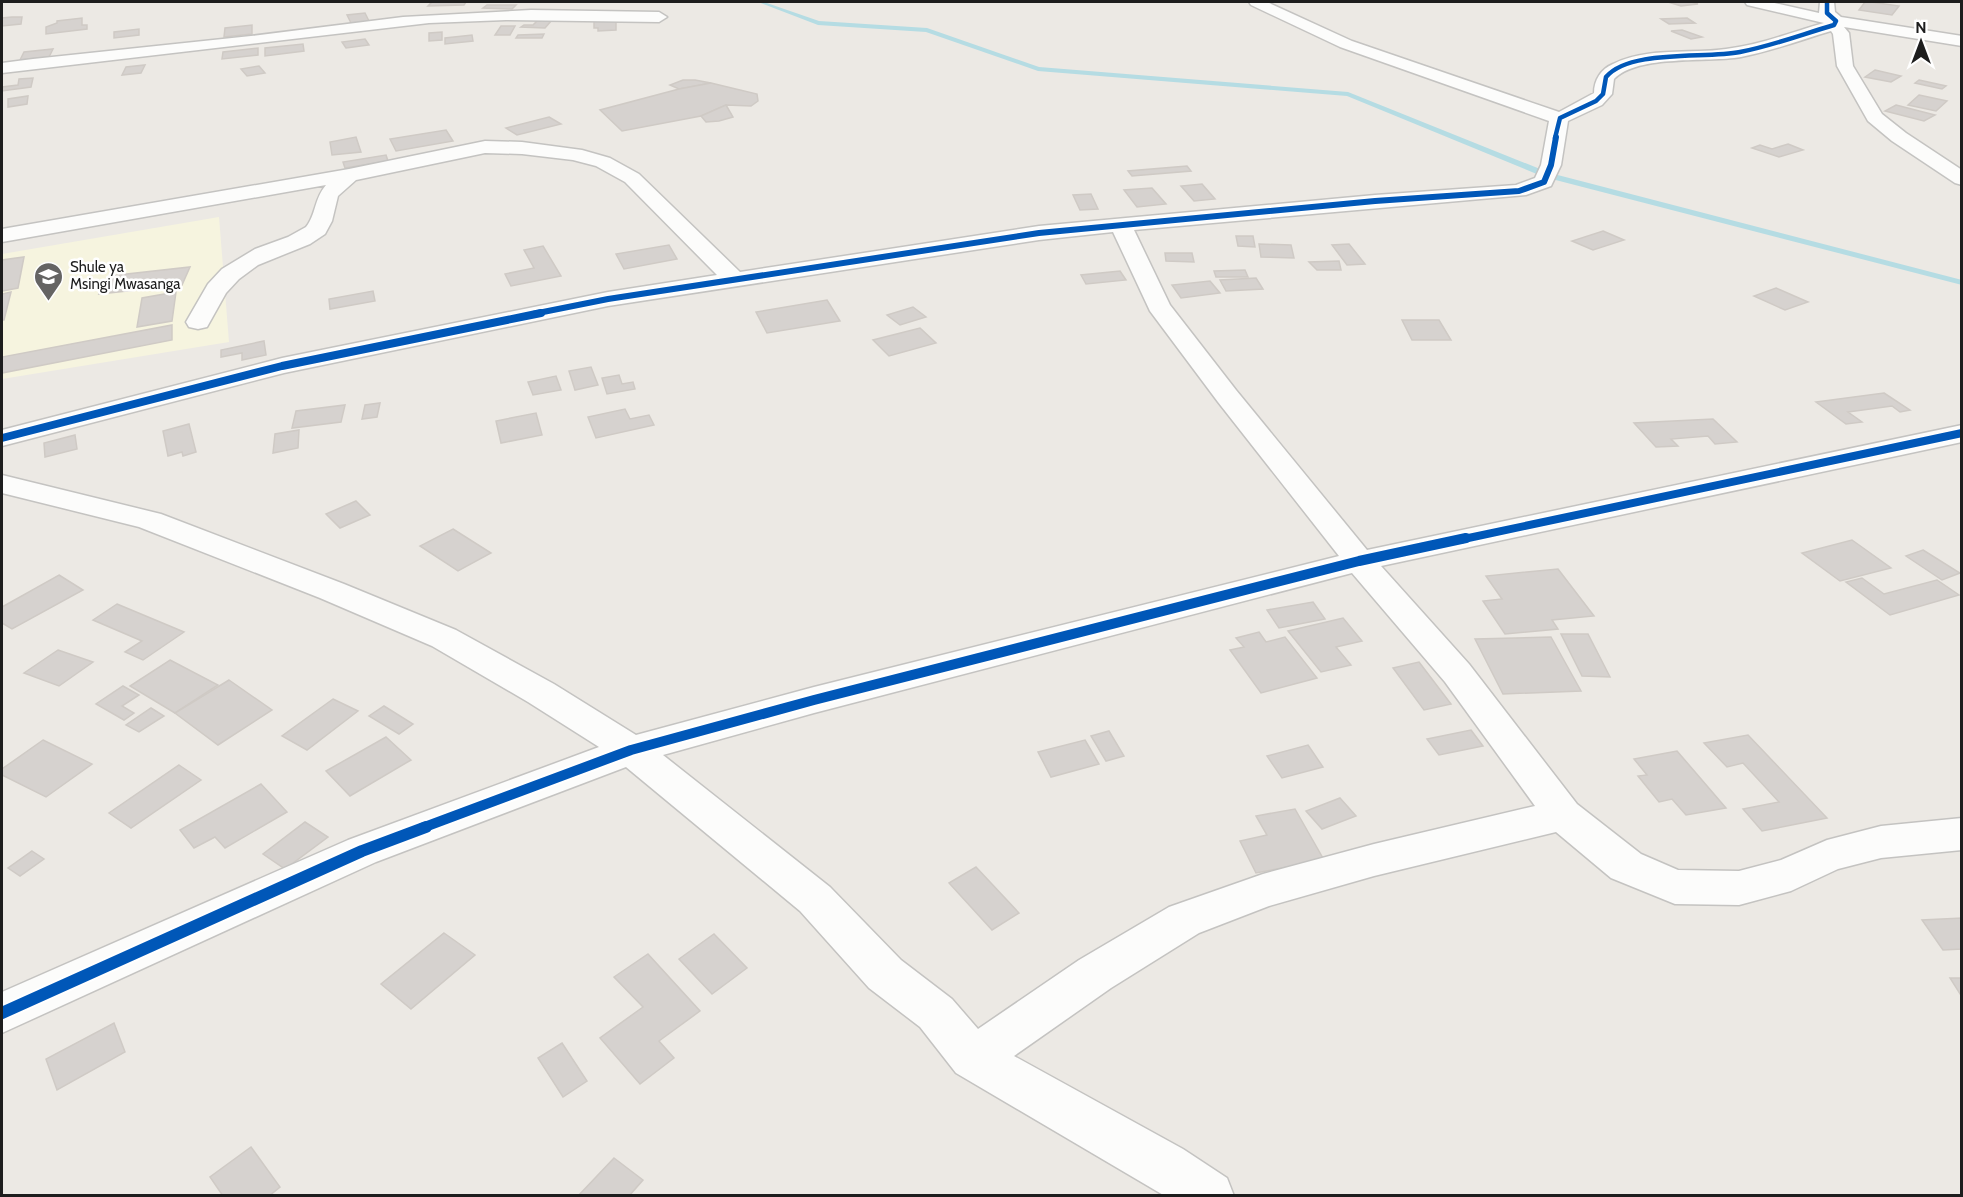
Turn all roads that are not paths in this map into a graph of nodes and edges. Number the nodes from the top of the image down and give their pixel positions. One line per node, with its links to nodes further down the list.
1 (533, 2): 6 (street)
2 (1752, 2): 8 (street)
3 (1827, 2): 8 (street)
4 (1290, 3): 5 (street)
5 (1264, 4): 11 (street)
6 (546, 15): 7 (street); 10 (street)
7 (659, 17)
8 (1835, 23): 9 (street); 11 (street); 13 (street)
9 (1962, 41)
10 (2, 68)
11 (1560, 118): 14 (street)
12 (349, 175): 15 (street); 16 (street); 17 (street)
13 (1962, 179)
14 (1121, 226): 16 (street); 21 (street)
15 (2, 235)
16 (736, 281): 19 (street)
17 (198, 322)
18 (1962, 434): 21 (street)
19 (2, 438)
20 (2, 484): 22 (street)
21 (1359, 561): 22 (street); 23 (street)
22 (630, 750): 25 (street); 26 (street)
23 (1563, 815): 24 (street); 26 (street)
24 (1962, 834)
25 (2, 1013)
26 (973, 1058): 27 (street)
27 (1209, 1196)

